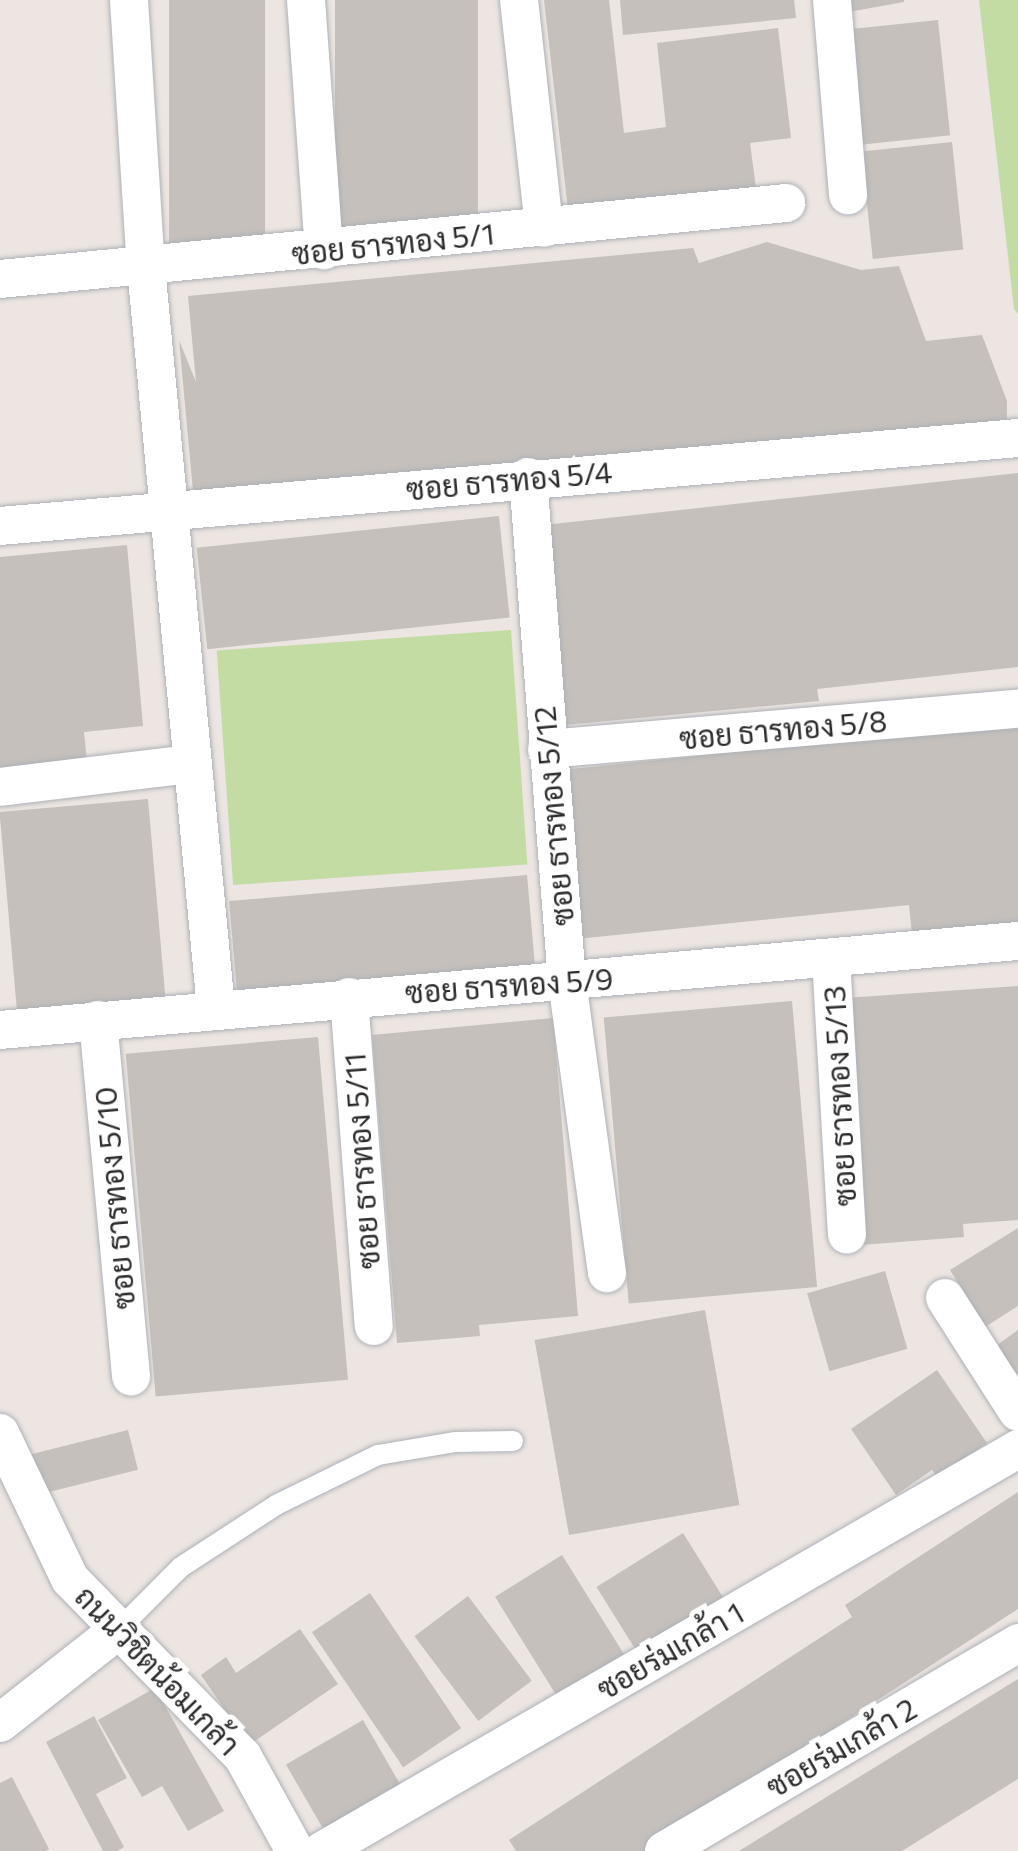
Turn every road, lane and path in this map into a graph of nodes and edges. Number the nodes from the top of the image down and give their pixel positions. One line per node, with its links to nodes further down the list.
1 (129, 0): 9 (street)
2 (306, 0): 8 (street)
3 (519, 0): 7 (street)
4 (832, 0): 5 (street)
5 (848, 196)
6 (786, 203): 7 (street, ซอย ธารทอง 5/1)
7 (544, 228): 8 (street, ซอย ธารทอง 5/1)
8 (324, 250): 9 (street, ซอย ธารทอง 5/1)
9 (146, 267): 10 (street, ซอย ธารทอง 5/1); 13 (street)
10 (0, 278)
11 (1018, 438): 12 (street, ซอย ธารทอง 5/4)
12 (528, 477): 13 (street, ซอย ธารทอง 5/4); 16 (street, ซอย ธารทอง 5/12)
13 (172, 514): 14 (street, ซอย ธารทอง 5/4); 17 (street)
14 (0, 526)
15 (1018, 709): 16 (street, ซอย ธารทอง 5/8)
16 (547, 749): 21 (street, ซอย ธารทอง 5/12)
17 (189, 764): 18 (street); 23 (street)
18 (0, 787)
19 (1018, 941): 20 (street, ซอย ธารทอง 5/9)
20 (831, 958): 21 (street, ซอย ธารทอง 5/9); 26 (street, ซอย ธารทอง 5/13)
21 (567, 981): 22 (street, ซอย ธารทอง 5/9); 27 (street, ซอย ธารทอง 5/12)
22 (349, 997): 23 (street, ซอย ธารทอง 5/9); 29 (street, ซอย ธารทอง 5/11)
23 (216, 1009): 24 (street, ซอย ธารทอง 5/9)
24 (98, 1020): 25 (street, ซอย ธารทอง 5/9); 30 (street, ซอย ธารทอง 5/10)
25 (0, 1030)
26 (847, 1234)
27 (607, 1273)
28 (946, 1298): 31 (street)
29 (374, 1326)
30 (131, 1376)
31 (1018, 1412)
32 (0, 1434): 35 (street, ถนนวิชิตน้อมเกล้า)
33 (513, 1441): 35 (lane)
34 (1018, 1450): 39 (street, ซอยร่มเกล้า 1)
35 (117, 1631): 37 (street); 38 (street, ถนนวิชิตน้อมเกล้า)
36 (1018, 1643): 40 (street, ซอยร่มเกล้า 2)
37 (0, 1723)
38 (295, 1851)
39 (322, 1851)
40 (664, 1851)

